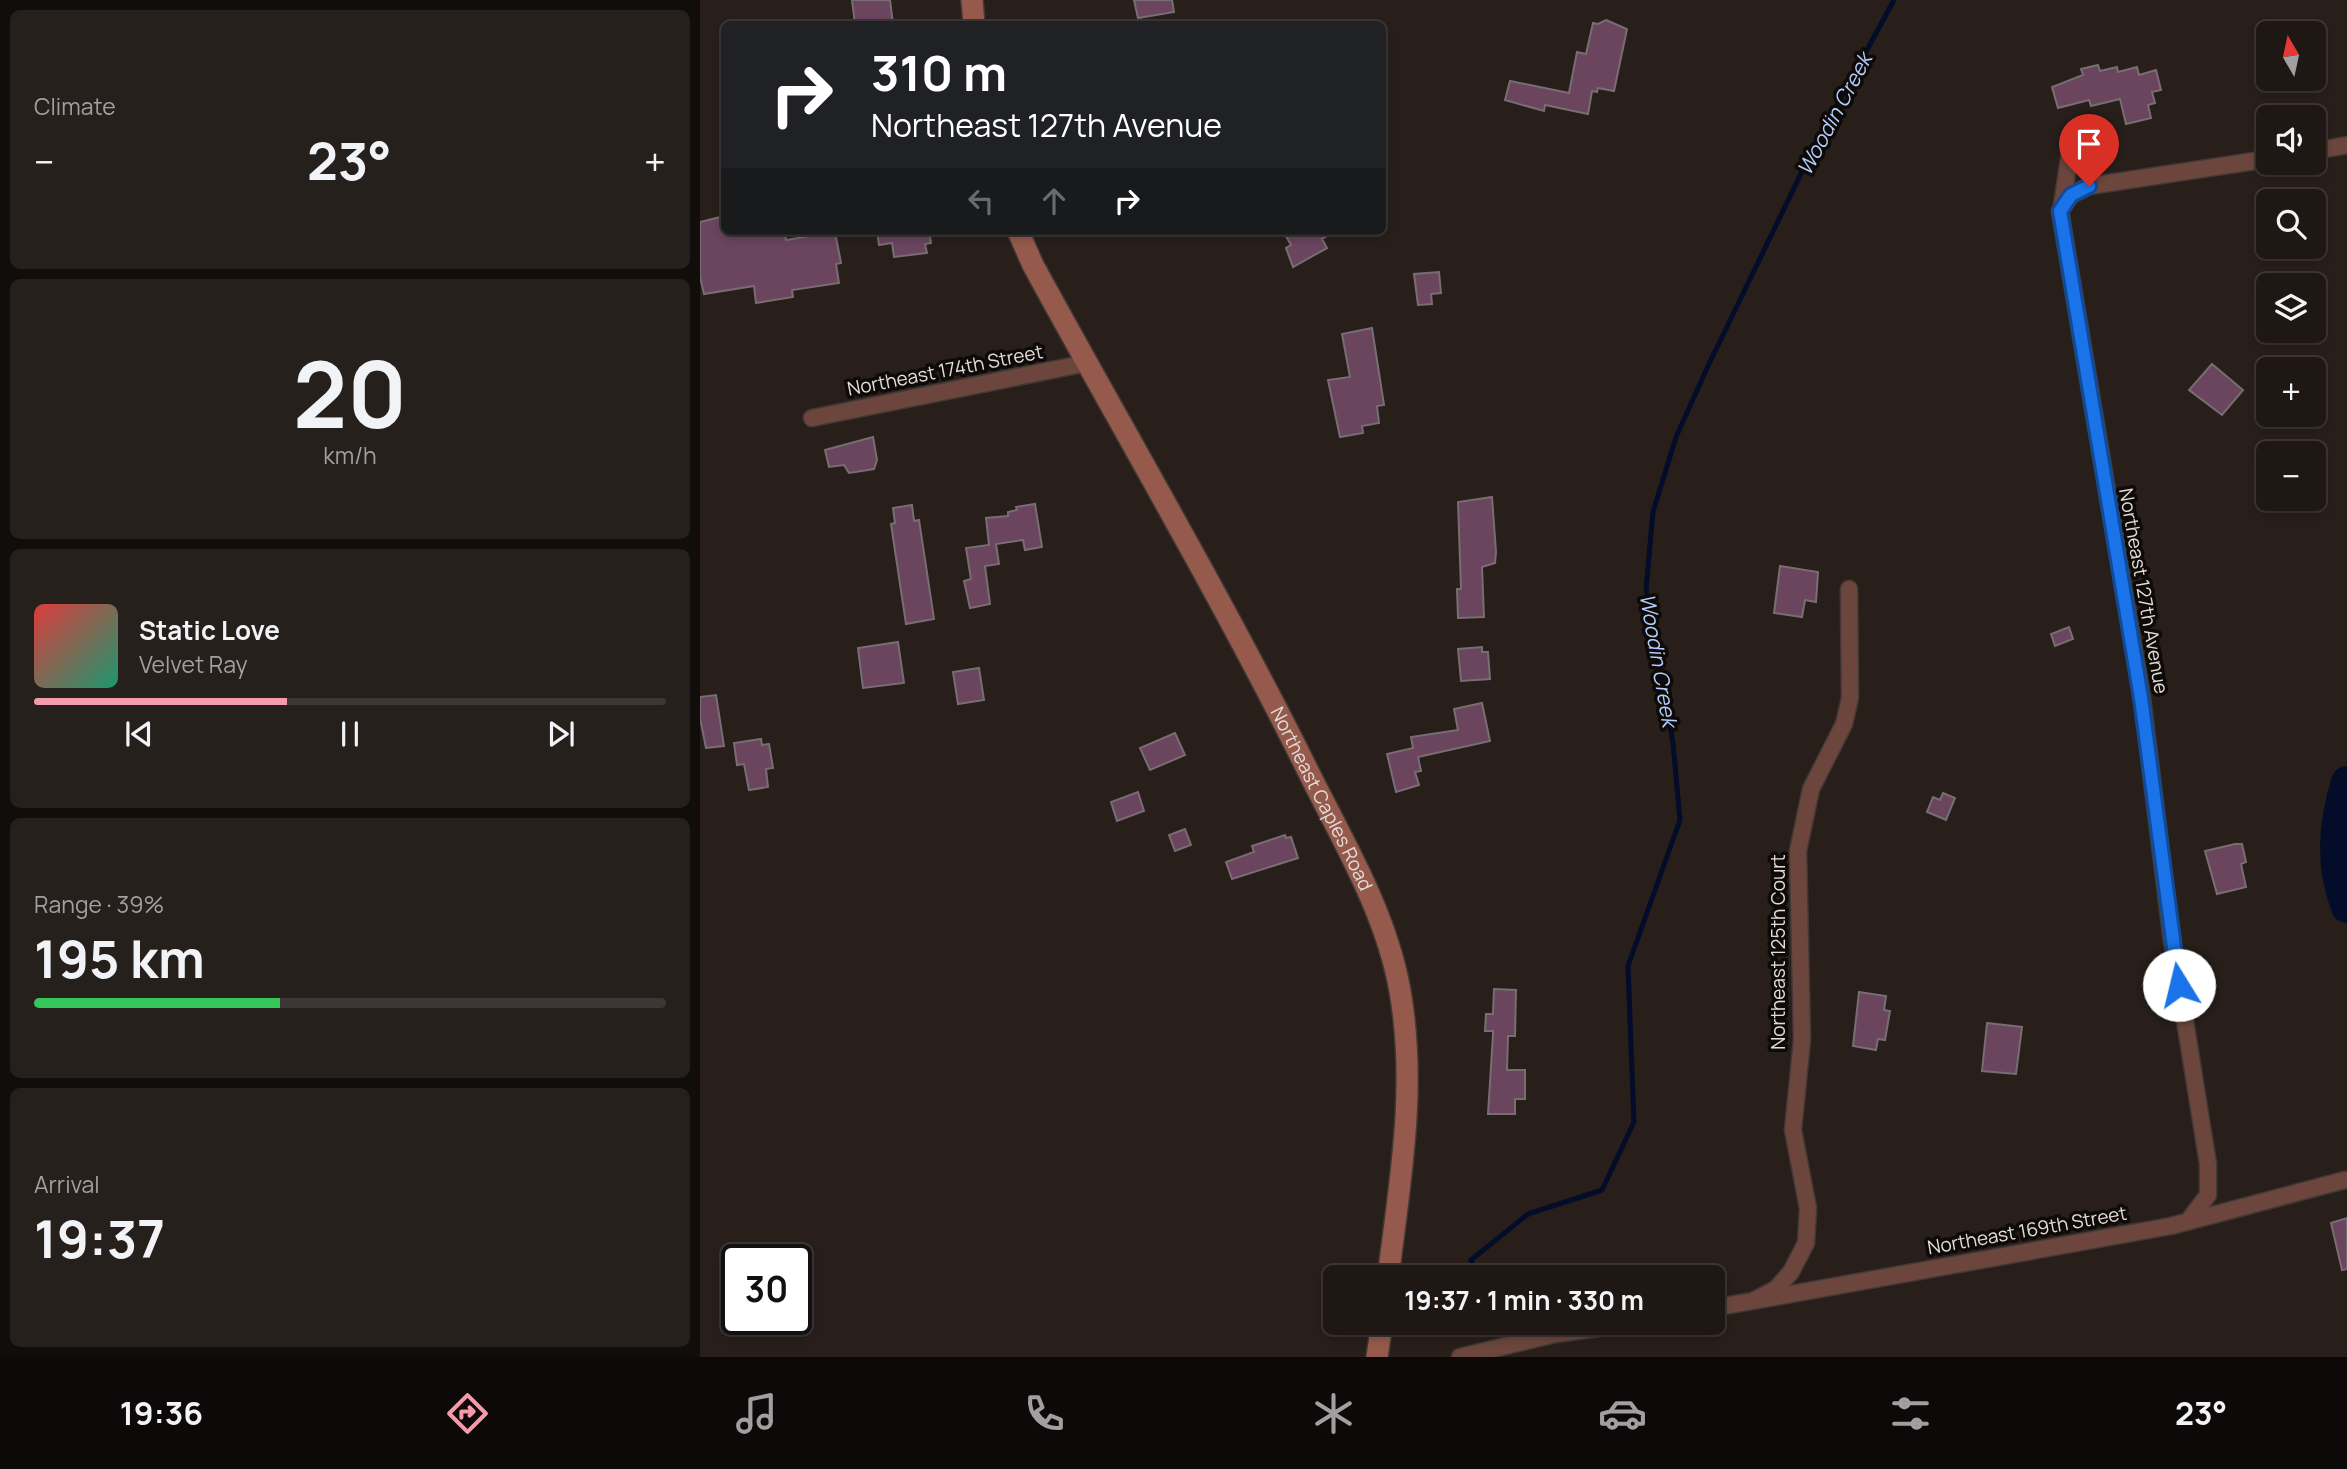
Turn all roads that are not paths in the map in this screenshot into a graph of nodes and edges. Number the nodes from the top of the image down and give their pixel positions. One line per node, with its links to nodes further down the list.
1 (972, 0): 2 (main road)
2 (974, 21)
3 (2087, 130): 7 (street, Northeast 127th Avenue)
4 (2347, 145): 5 (street)
5 (2326, 149)
6 (2256, 161): 7 (street)
7 (2060, 211): 13 (street, Northeast 127th Avenue)
8 (1020, 235): 9 (main road, Northeast Caples Road)
9 (1087, 363): 10 (street, Northeast 174th Street); 14 (main road, Northeast Caples Road)
10 (812, 418)
11 (1849, 589): 15 (street, Northeast 125th Court)
12 (2345, 1180): 13 (street, Northeast 169th Street)
13 (2189, 1220): 15 (street, Northeast 169th Street)
14 (1390, 1265)
15 (1753, 1301): 16 (street, Northeast 169th Street)
16 (1725, 1306)
17 (1380, 1335): 19 (main road)
18 (1551, 1335): 20 (street)
19 (1377, 1357)
20 (1460, 1357)

